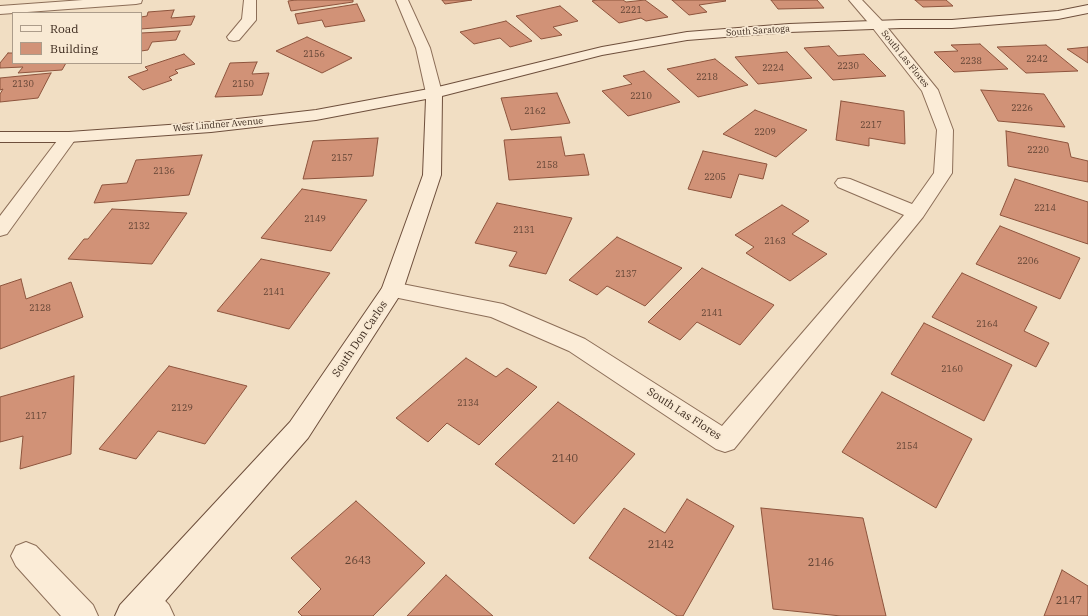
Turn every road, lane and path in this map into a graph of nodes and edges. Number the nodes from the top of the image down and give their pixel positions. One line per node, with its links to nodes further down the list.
1 (136, 0): 6 (street)
2 (250, 0): 8 (street)
3 (402, 0): 9 (street, South Don Carlos)
4 (855, 0): 7 (street, South Las Flores)
5 (1088, 9): 7 (street, South Saratoga)
6 (0, 10)
7 (877, 24): 9 (street, South Saratoga); 13 (street, South Las Flores)
8 (234, 37)
9 (434, 93): 11 (street, West Lindner Avenue); 15 (street, South Don Carlos)
10 (0, 137): 11 (street, West Lindner Avenue)
11 (69, 137): 14 (street)
12 (844, 183): 13 (street)
13 (916, 213): 15 (street, South Las Flores)
14 (0, 230)
15 (392, 290): 17 (street, South Don Carlos)
16 (26, 556): 18 (street)
17 (145, 611)
18 (82, 616)

